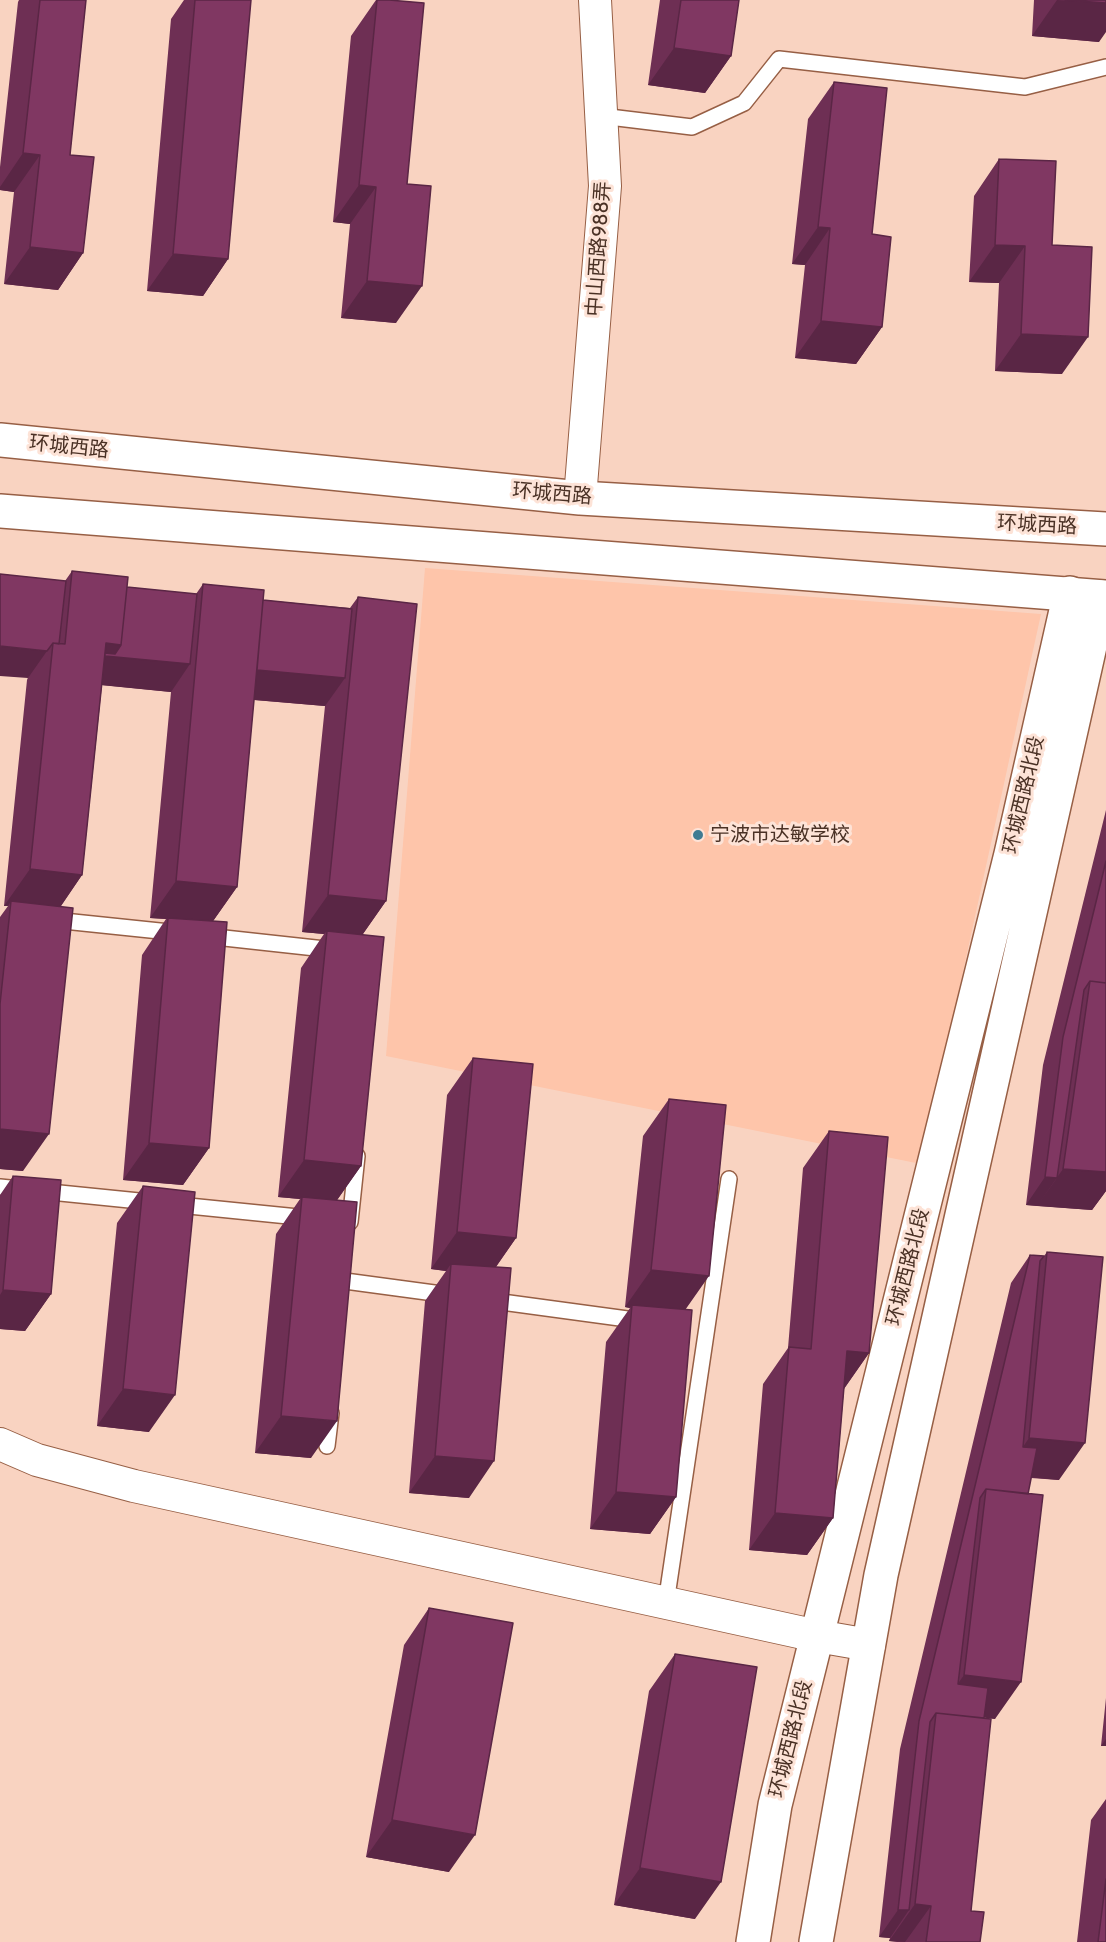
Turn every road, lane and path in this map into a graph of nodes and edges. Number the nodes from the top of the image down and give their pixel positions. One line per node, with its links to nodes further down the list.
1 (595, 0): 3 (street, 中山西路988弄)
2 (1106, 67): 3 (lane)
3 (601, 116): 5 (street, 中山西路988弄)
4 (0, 440): 5 (street, 环城西路)
5 (580, 498): 7 (street, 环城西路)
6 (0, 511): 8 (street)
7 (1106, 529)
8 (1092, 596): 20 (street, 环城西路北段); 21 (street, 环城西路北段)
9 (35, 918): 10 (lane)
10 (354, 952)
11 (358, 1141): 13 (lane)
12 (729, 1179): 19 (lane)
13 (0, 1187)
14 (345, 1281): 15 (lane)
15 (660, 1324)
16 (332, 1399): 18 (lane)
17 (0, 1444): 19 (street)
18 (327, 1446)
19 (666, 1603): 20 (street)
20 (817, 1636): 21 (street); 22 (street, 环城西路北段)
21 (869, 1645): 23 (street, 环城西路北段)
22 (753, 1942)
23 (816, 1942)

